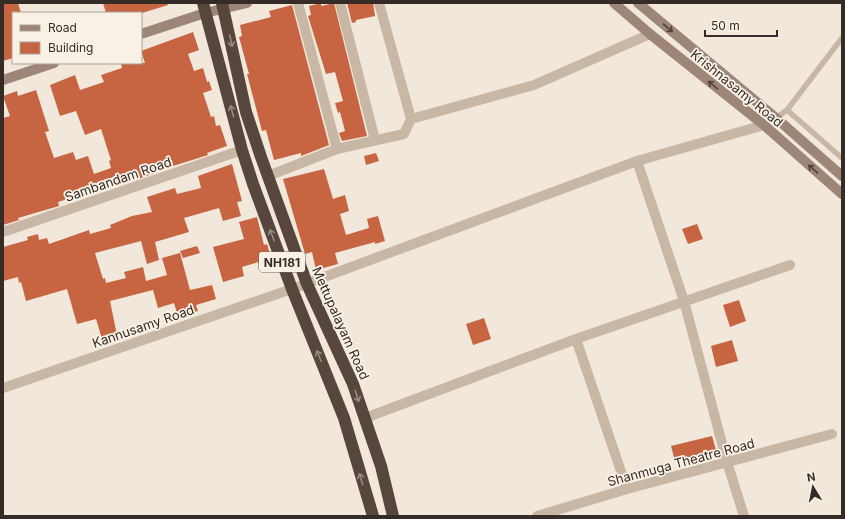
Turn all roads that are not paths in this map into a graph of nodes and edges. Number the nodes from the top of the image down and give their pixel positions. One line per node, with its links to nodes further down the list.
1 (247, 3): 7 (main road)
2 (298, 3): 19 (street)
3 (340, 3): 18 (street)
4 (379, 3): 16 (street)
5 (614, 3): 10 (main road, Krishnasamy Road)
6 (638, 3): 15 (main road, one-way to 15)
7 (223, 6): 8 (main road); 23 (highway, Mettupalayam Road / NH181, one-way to 23)
8 (204, 8): 9 (main road); 20 (highway, NH181, one-way to 8)
9 (142, 34)
10 (650, 34): 16 (street); 17 (main road, Krishnasamy Road, one-way to 10)
11 (842, 38): 14 (lane)
12 (51, 64): 13 (main road)
13 (3, 80)
14 (787, 110): 15 (lane); 21 (lane)
15 (776, 118): 24 (main road)
16 (411, 119): 18 (street)
17 (764, 125): 22 (street, Kannusamy Road); 25 (main road, Krishnasamy Road, one-way to 17)
18 (375, 140): 19 (street)
19 (337, 149): 23 (street)
20 (242, 150): 26 (street, Sambandam Road); 29 (highway, NH181, one-way to 20)
21 (842, 158)
22 (637, 161): 28 (street, Kannusamy Road); 30 (street)
23 (268, 176): 28 (highway, Mettupalayam Road / NH181)
24 (842, 176)
25 (842, 194)
26 (3, 232)
27 (790, 265): 30 (street)
28 (307, 284): 29 (street, Kannusamy Road); 33 (highway, Mettupalayam Road / NH181, one-way to 33)
29 (292, 289): 32 (street, Kannusamy Road); 37 (highway, NH181, one-way to 29)
30 (684, 302): 31 (street); 35 (street)
31 (576, 339): 33 (street); 36 (street)
32 (3, 388)
33 (365, 418): 38 (highway, Mettupalayam Road / NH181)
34 (832, 434): 35 (street, Shanmuga Theatre Road)
35 (727, 462): 36 (street, Shanmuga Theatre Road); 40 (street)
36 (627, 489): 39 (street, Shanmuga Theatre Road)
37 (373, 516)
38 (393, 516)
39 (536, 516)
40 (744, 516)

